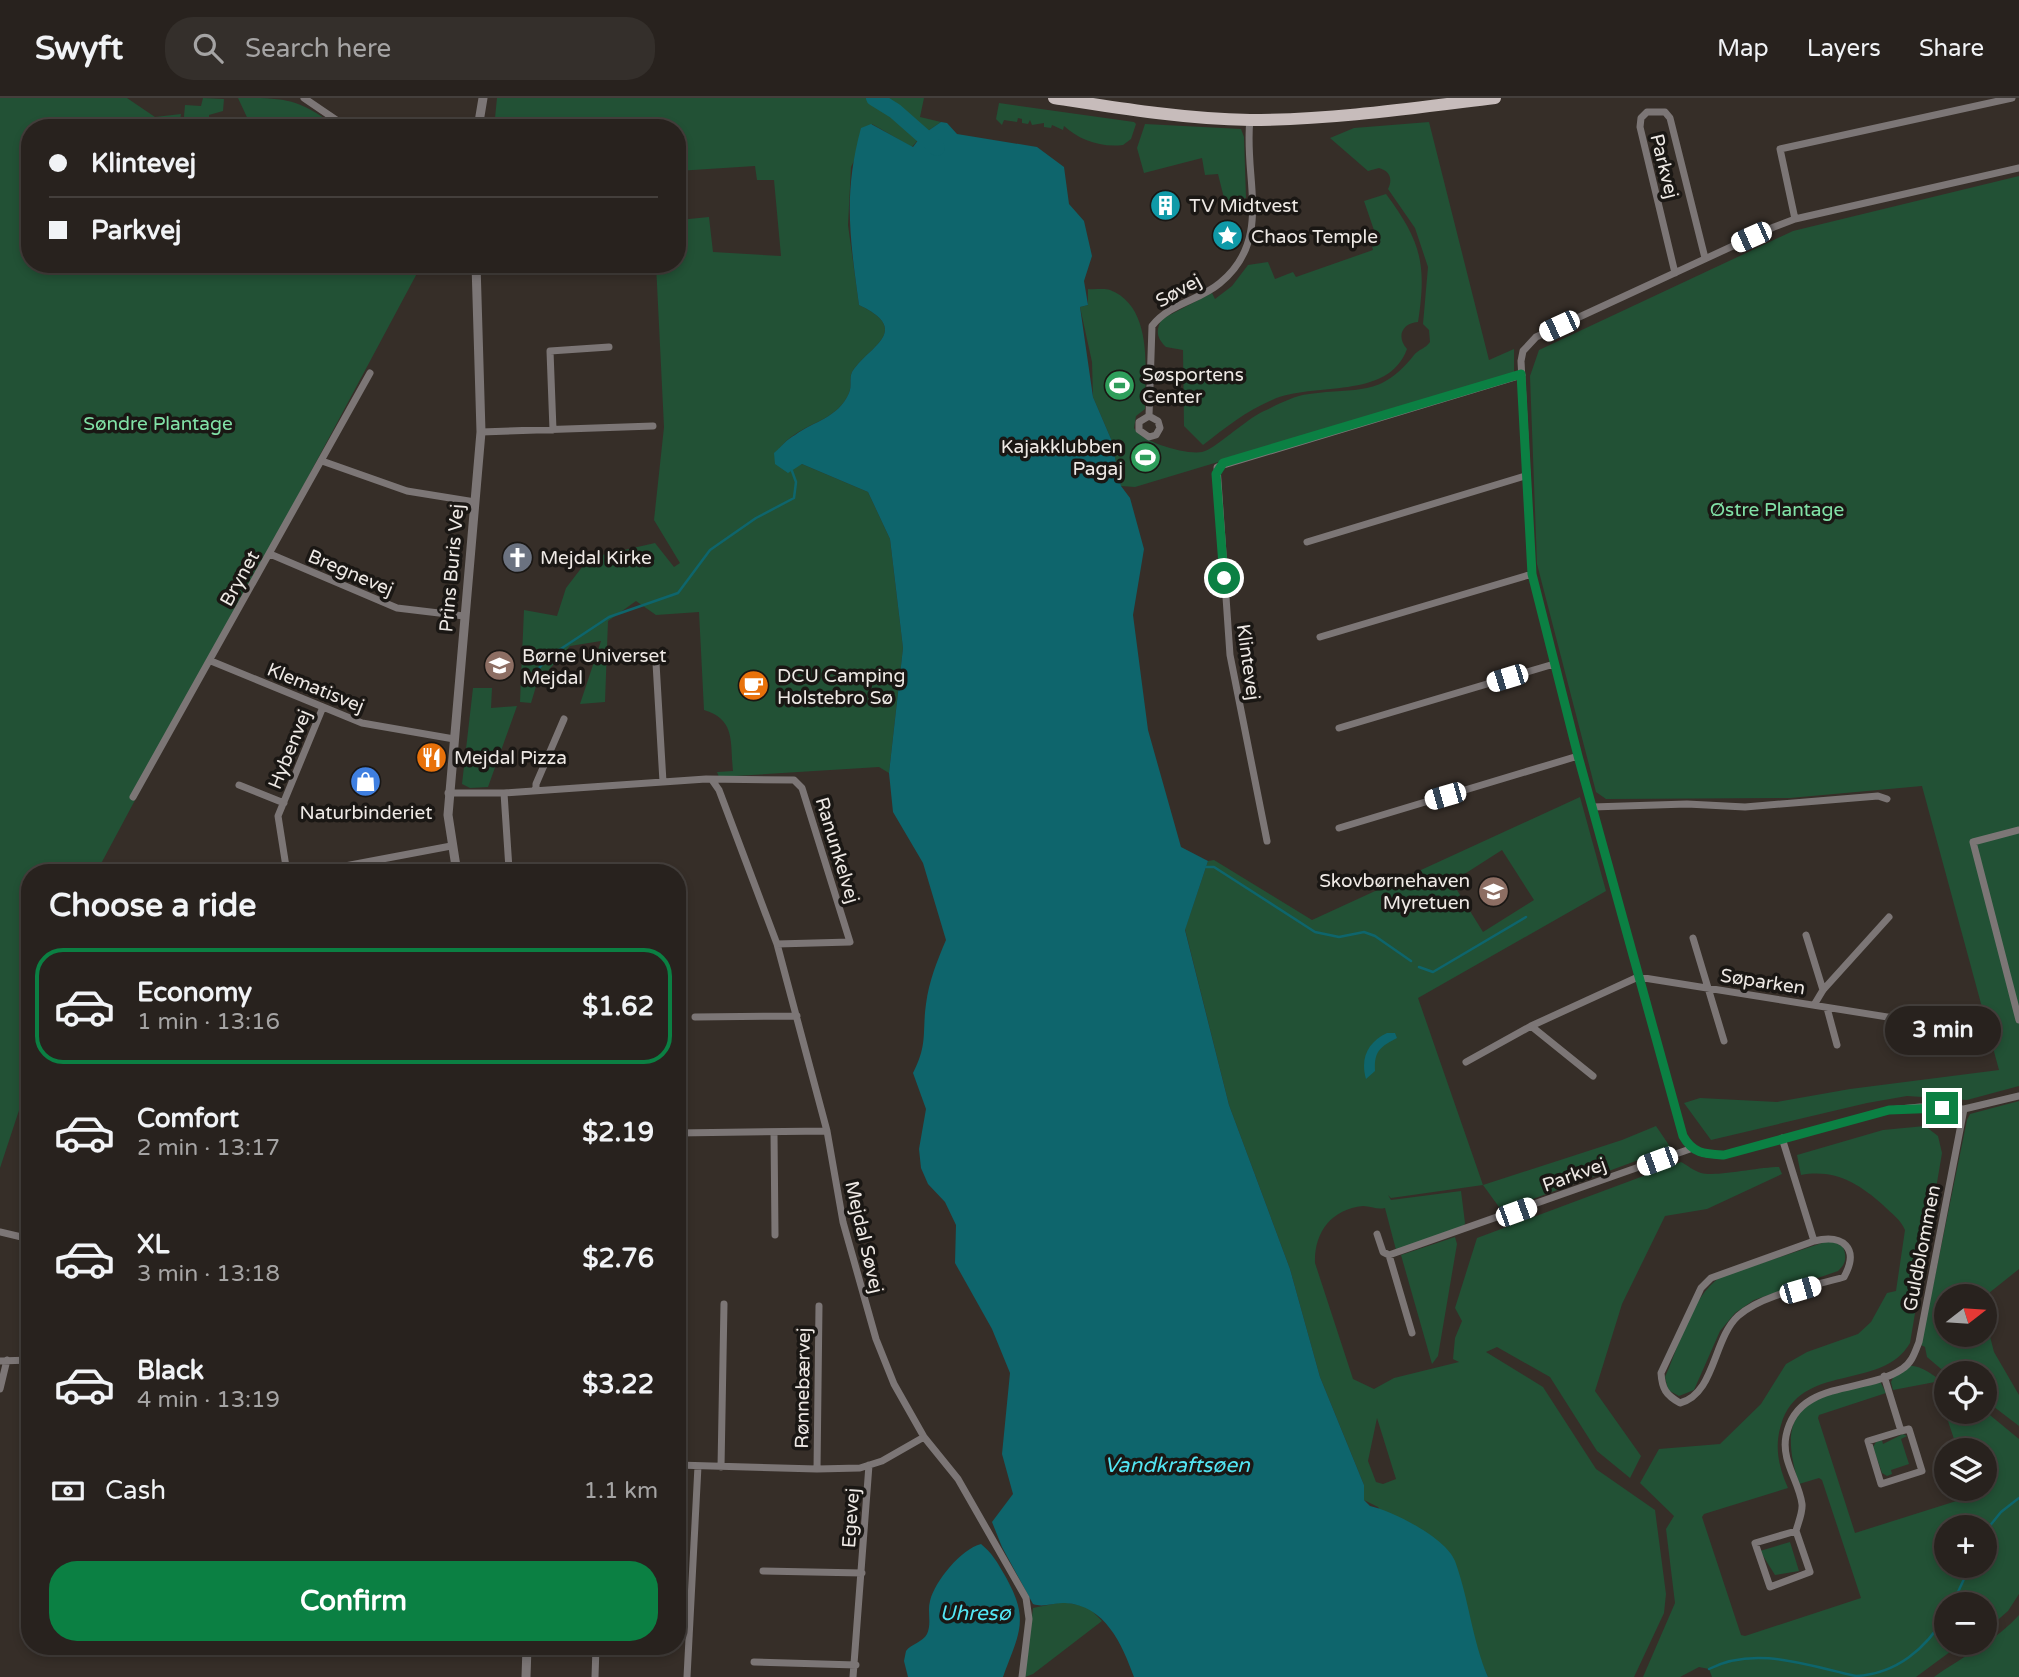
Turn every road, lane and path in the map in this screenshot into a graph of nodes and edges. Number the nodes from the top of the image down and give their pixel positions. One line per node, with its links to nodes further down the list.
1 (304, 98): 6 (street)
2 (483, 98): 7 (street)
3 (1054, 98): 8 (main road)
4 (1495, 98): 8 (main road)
5 (2012, 98): 10 (street)
6 (335, 119)
7 (479, 119)
8 (1250, 120): 17 (street, Søvej)
9 (2019, 168): 10 (street)
10 (1795, 219): 11 (street)
11 (1705, 258): 13 (street); 13 (street, Parkvej)
12 (477, 273): 20 (street, Prins Buris Vej)
13 (1675, 273): 16 (street)
14 (609, 346): 19 (street)
15 (370, 373): 21 (street, Brynet)
16 (1521, 374): 22 (street); 49 (street, Klintevej)
17 (1149, 416)
18 (653, 426): 19 (street)
19 (553, 430): 20 (street)
20 (481, 432): 23 (street, Prins Buris Vej)
21 (321, 460): 23 (street); 25 (street, Brynet)
22 (1525, 476): 24 (street); 26 (street)
23 (475, 502): 27 (street, Prins Buris Vej)
24 (1307, 542)
25 (270, 554): 27 (street, Bregnevej); 29 (street, Brynet)
26 (1532, 574): 28 (street); 31 (street)
27 (464, 616): 35 (street, Prins Buris Vej)
28 (1320, 637)
29 (211, 661): 32 (street, Klematisvej); 43 (street, Brynet)
30 (656, 663): 38 (street)
31 (1555, 664): 34 (street); 36 (street)
32 (323, 707): 35 (street, Klematisvej); 45 (street, Hybenvej)
33 (564, 719): 40 (street)
34 (1339, 728)
35 (454, 739): 41 (street, Prins Buris Vej)
36 (1578, 756): 46 (street); 47 (street)
37 (712, 780): 38 (street); 58 (street, Mejdal Søvej); 58 (street, Ranunkelvej)
38 (663, 782): 40 (street)
39 (239, 785): 45 (street, Hybenvej)
40 (536, 790): 42 (street)
41 (449, 793): 42 (street); 50 (street, Prins Buris Vej)
42 (504, 793): 54 (street)
43 (133, 797)
44 (1888, 799): 46 (street)
45 (284, 803): 51 (street, Hybenvej)
46 (1592, 807): 59 (street)
47 (1339, 828)
48 (2019, 830): 66 (street)
49 (1267, 841)
50 (451, 846): 52 (street); 53 (street, Prins Buris Vej)
51 (286, 864)
52 (356, 864)
53 (455, 864)
54 (509, 864)
55 (1889, 917): 61 (street, Søparken)
56 (1806, 935): 61 (street, Søparken)
57 (1693, 938): 60 (street, Søparken)
58 (777, 944): 64 (street, Mejdal Søvej)
59 (1639, 977): 60 (street, Søparken); 68 (street); 79 (street)
60 (1707, 989): 62 (street, Søparken); 69 (street, Søparken)
61 (1823, 990): 62 (street, Søparken)
62 (1814, 1005): 63 (street, Søparken)
63 (1827, 1008): 67 (street, Søparken); 70 (street, Søparken)
64 (797, 1016): 65 (street); 75 (street, Mejdal Søvej)
65 (695, 1017)
66 (2019, 1020)
67 (1925, 1023)
68 (1531, 1026): 71 (street); 72 (street)
69 (1724, 1041)
70 (1837, 1045)
71 (1465, 1062)
72 (1593, 1076)
73 (2019, 1096): 74 (street, Parkvej)
74 (1964, 1109): 78 (street, Parkvej); 90 (street, Guldblommen)
75 (827, 1131): 76 (street); 93 (street, Mejdal Søvej)
76 (774, 1132): 77 (street); 82 (street)
77 (686, 1133)
78 (1782, 1138): 79 (street, Parkvej); 84 (street)
79 (1690, 1149): 85 (street, Parkvej)
80 (0, 1232): 83 (street)
81 (1377, 1234): 85 (street)
82 (775, 1236)
83 (21, 1237)
84 (1814, 1241): 84 (street)
85 (1389, 1255): 88 (street)
86 (724, 1304): 97 (street)
87 (819, 1306): 98 (street, Rønnebærvej)
88 (1412, 1333)
89 (4, 1361): 91 (street)
90 (1884, 1376): 92 (street); 99 (street, Guldblommen)
91 (0, 1389)
92 (1901, 1431): 92 (street)
93 (924, 1437): 95 (street, Rønnebærvej); 110 (street, Mejdal Søvej)
94 (686, 1465): 96 (street, Rønnebærvej)
95 (869, 1465): 98 (street, Rønnebærvej); 101 (street, Egevej)
96 (698, 1466): 97 (street, Rønnebærvej); 108 (street)
97 (722, 1466): 98 (street, Rønnebærvej)
98 (817, 1469)
99 (1796, 1531): 99 (street, Guldblommen)
100 (763, 1571): 101 (street, Egevej)
101 (862, 1573): 105 (street, Egevej)
102 (527, 1655): 106 (street)
103 (596, 1655): 107 (street)
104 (754, 1662): 105 (street)
105 (856, 1665): 109 (street, Egevej)
106 (526, 1677)
107 (595, 1677)
108 (687, 1677)
109 (853, 1677)
110 (1022, 1677)

